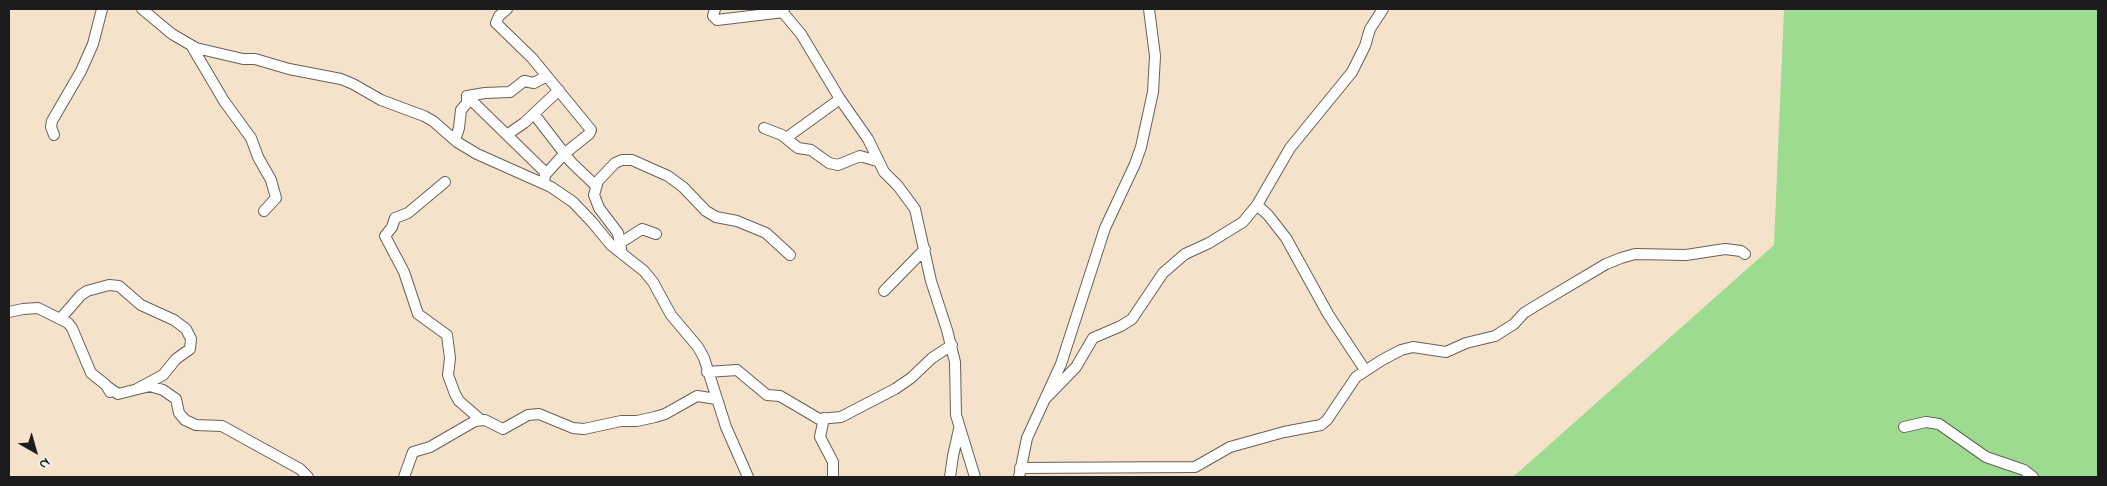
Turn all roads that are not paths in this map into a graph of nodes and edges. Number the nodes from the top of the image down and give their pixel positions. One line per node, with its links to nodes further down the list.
1 (102, 9): 16 (street)
2 (142, 9): 8 (street)
3 (507, 9): 9 (street)
4 (715, 9): 7 (street)
5 (1149, 9): 42 (street)
6 (1383, 9): 24 (street)
7 (782, 11): 12 (street)
8 (191, 45): 18 (street); 25 (street)
9 (546, 76): 10 (street); 11 (street)
10 (559, 90): 13 (street); 19 (street)
11 (467, 96): 15 (street); 18 (street)
12 (840, 99): 17 (street); 20 (street)
13 (534, 114): 15 (street); 19 (street)
14 (764, 128): 17 (street)
15 (508, 134): 21 (street)
16 (54, 135)
17 (786, 138): 20 (street)
18 (455, 140): 21 (street)
19 (564, 154): 21 (street); 23 (street)
20 (877, 161): 28 (street)
21 (545, 178): 29 (street)
22 (445, 182): 44 (street)
23 (596, 186): 27 (street); 31 (street)
24 (1256, 205): 36 (street); 42 (street)
25 (264, 211)
26 (656, 234): 27 (street)
27 (620, 243): 29 (street)
28 (925, 250): 32 (street); 35 (street)
29 (622, 254): 37 (street)
30 (1746, 254): 36 (street)
31 (790, 255)
32 (884, 291)
33 (9, 312): 34 (street)
34 (60, 318): 38 (street); 39 (street)
35 (952, 345): 43 (street); 46 (street)
36 (1365, 370): 47 (street)
37 (707, 372): 41 (street); 43 (street)
38 (108, 387): 39 (street); 40 (street)
39 (137, 389): 48 (street)
40 (112, 398)
41 (717, 399): 44 (street); 50 (street)
42 (1045, 399): 47 (street)
43 (824, 418): 51 (street)
44 (481, 420): 49 (street)
45 (1904, 427): 54 (street)
46 (959, 429): 52 (street); 53 (street)
47 (1020, 472)
48 (308, 477)
49 (404, 477)
50 (748, 477)
51 (833, 477)
52 (950, 477)
53 (975, 477)
54 (2033, 477)

